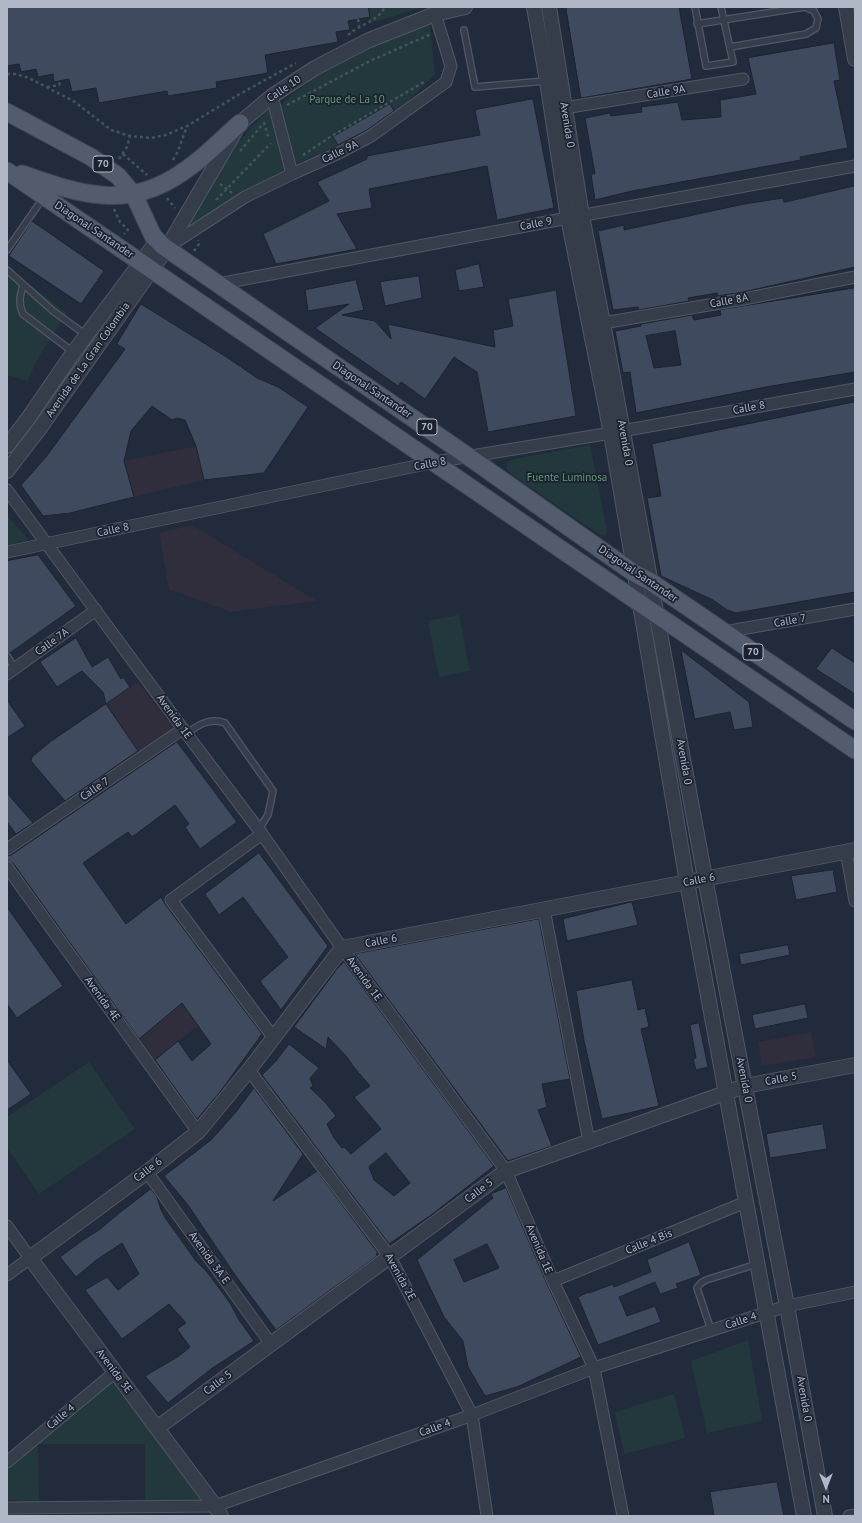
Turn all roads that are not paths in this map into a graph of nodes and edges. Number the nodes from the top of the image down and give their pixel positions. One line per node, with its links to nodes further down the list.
1 (465, 7): 7 (street, Calle 10)
2 (534, 7): 14 (street, Avenida 0)
3 (549, 7): 16 (street, Avenida 0)
4 (694, 7): 9 (lane)
5 (721, 7): 8 (lane)
6 (846, 7): 12 (street)
7 (435, 14): 15 (street, Calle 10); 21 (street, Calle 9A)
8 (724, 20): 9 (lane); 11 (lane); 11 (lane)
9 (697, 24): 11 (lane)
10 (464, 30): 14 (lane)
11 (730, 47)
12 (855, 57)
13 (743, 79): 16 (street, Calle 9A)
14 (547, 81): 24 (street, Avenida 0)
15 (272, 96): 18 (street, Calle 10); 21 (street)
16 (564, 108): 24 (street, Avenida 0)
17 (7, 112): 22 (main road, Diagonal Santander / 70)
18 (240, 123): 22 (main road); 25 (street, Calle 10)
19 (855, 166): 24 (street, Calle 9)
20 (7, 170): 22 (main road); 23 (main road, Diagonal Santander / 70)
21 (292, 174): 25 (street, Calle 9A)
22 (134, 195): 25 (main road, Diagonal Santander / 70)
23 (44, 196): 26 (lane); 27 (main road, Diagonal Santander / 70)
24 (575, 217): 30 (street, Calle 9); 32 (street, Avenida 0); 36 (street, Avenida 0)
25 (162, 244): 27 (street, Avenida de La Gran Colombia); 30 (main road, Diagonal Santander / 70)
26 (7, 250)
27 (147, 265): 33 (street, Avenida de La Gran Colombia); 39 (main road, Diagonal Santander / 70); 40 (street, Avenida de La Gran Colombia)
28 (7, 270): 31 (lane)
29 (855, 277): 32 (street, Calle 8A)
30 (218, 284): 38 (main road, Diagonal Santander / 70)
31 (23, 285): 33 (lane); 34 (lane)
32 (603, 323): 36 (street, Avenida 0)
33 (86, 336): 34 (street, Avenida de La Gran Colombia)
34 (73, 352): 37 (street, Avenida de La Gran Colombia)
35 (855, 389): 36 (street, Calle 8)
36 (617, 432): 38 (street, Calle 8); 44 (street, Avenida 0); 45 (street, Avenida 0)
37 (7, 446)
38 (469, 456): 39 (street, Calle 8); 44 (main road, Diagonal Santander / 70)
39 (435, 462): 42 (street, Calle 8); 46 (main road, Diagonal Santander / 70)
40 (7, 471)
41 (7, 490): 42 (street, Avenida 1E)
42 (47, 544): 43 (street, Calle 8); 48 (street, Avenida 1E)
43 (7, 552)
44 (634, 573): 45 (main road, Diagonal Santander / 70); 46 (street, Avenida 0)
45 (651, 582): 49 (street, Avenida 0); 50 (main road, Diagonal Santander / 70)
46 (639, 603): 49 (main road, Diagonal Santander / 70); 61 (street, Avenida 0)
47 (855, 609): 50 (street, Calle 7)
48 (96, 610): 52 (street, Calle 7A); 54 (street, Avenida 1E)
49 (656, 614): 55 (main road, Diagonal Santander / 70); 60 (street, Avenida 0)
50 (724, 632): 53 (main road, Diagonal Santander / 70)
51 (7, 656): 52 (lane)
52 (11, 671)
53 (855, 721)
54 (184, 731): 56 (street, Avenida 1E); 56 (lane); 57 (street, Calle 7)
55 (855, 750)
56 (260, 832): 64 (street, Avenida 1E); 65 (street)
57 (7, 849)
58 (850, 850): 60 (street, Calle 6); 62 (street)
59 (7, 866): 70 (street, Avenida 4E)
60 (705, 878): 61 (street, Calle 6); 68 (street, Avenida 0)
61 (687, 882): 63 (street, Calle 6); 69 (street, Avenida 0)
62 (855, 902)
63 (544, 909): 64 (street, Calle 6); 71 (street)
64 (342, 948): 65 (street, Calle 6); 72 (street, Avenida 1E)
65 (273, 1037): 67 (street, Calle 6)
66 (855, 1065): 68 (street, Calle 5)
67 (249, 1070): 70 (street, Calle 6); 76 (street, Avenida 2E)
68 (745, 1086): 69 (street, Calle 5); 82 (street, Avenida 0)
69 (726, 1093): 71 (street, Calle 5); 74 (street, Avenida 0)
70 (198, 1132): 73 (street, Calle 6)
71 (589, 1142): 72 (street, Calle 5)
72 (506, 1171): 76 (street, Calle 5); 80 (street, Avenida 1E)
73 (147, 1172): 77 (street, Calle 6); 85 (street, Avenida 3A E)
74 (746, 1202): 78 (street, Avenida 0); 80 (street, Calle 4 Bis)
75 (7, 1226): 77 (street, Avenida 3E)
76 (390, 1257): 85 (street, Calle 5); 88 (street, Avenida 2E)
77 (30, 1258): 79 (street); 87 (street, Avenida 3E)
78 (758, 1264): 83 (street, Avenida 0); 84 (lane)
79 (7, 1275)
80 (553, 1281): 86 (street, Avenida 1E)
81 (855, 1292): 82 (street, Calle 4)
82 (787, 1306): 83 (street, Calle 4); 97 (street, Avenida 0)
83 (767, 1312): 84 (street, Calle 4); 96 (street, Avenida 0)
84 (711, 1330): 86 (street, Calle 4)
85 (271, 1344): 89 (street, Calle 5)
86 (594, 1368): 88 (street, Calle 4); 95 (street, Avenida 1E)
87 (115, 1372): 89 (street, Avenida 3E); 90 (street, Calle 4)
88 (472, 1415): 92 (street, Calle 4); 94 (street, Avenida 2E)
89 (157, 1428): 92 (street, Avenida 3E)
90 (7, 1462)
91 (12, 1511): 92 (street, Calle 4)
92 (218, 1511)
93 (855, 1515): 98 (street)
94 (487, 1516)
95 (623, 1516)
96 (804, 1516)
97 (825, 1516)
98 (849, 1516)

